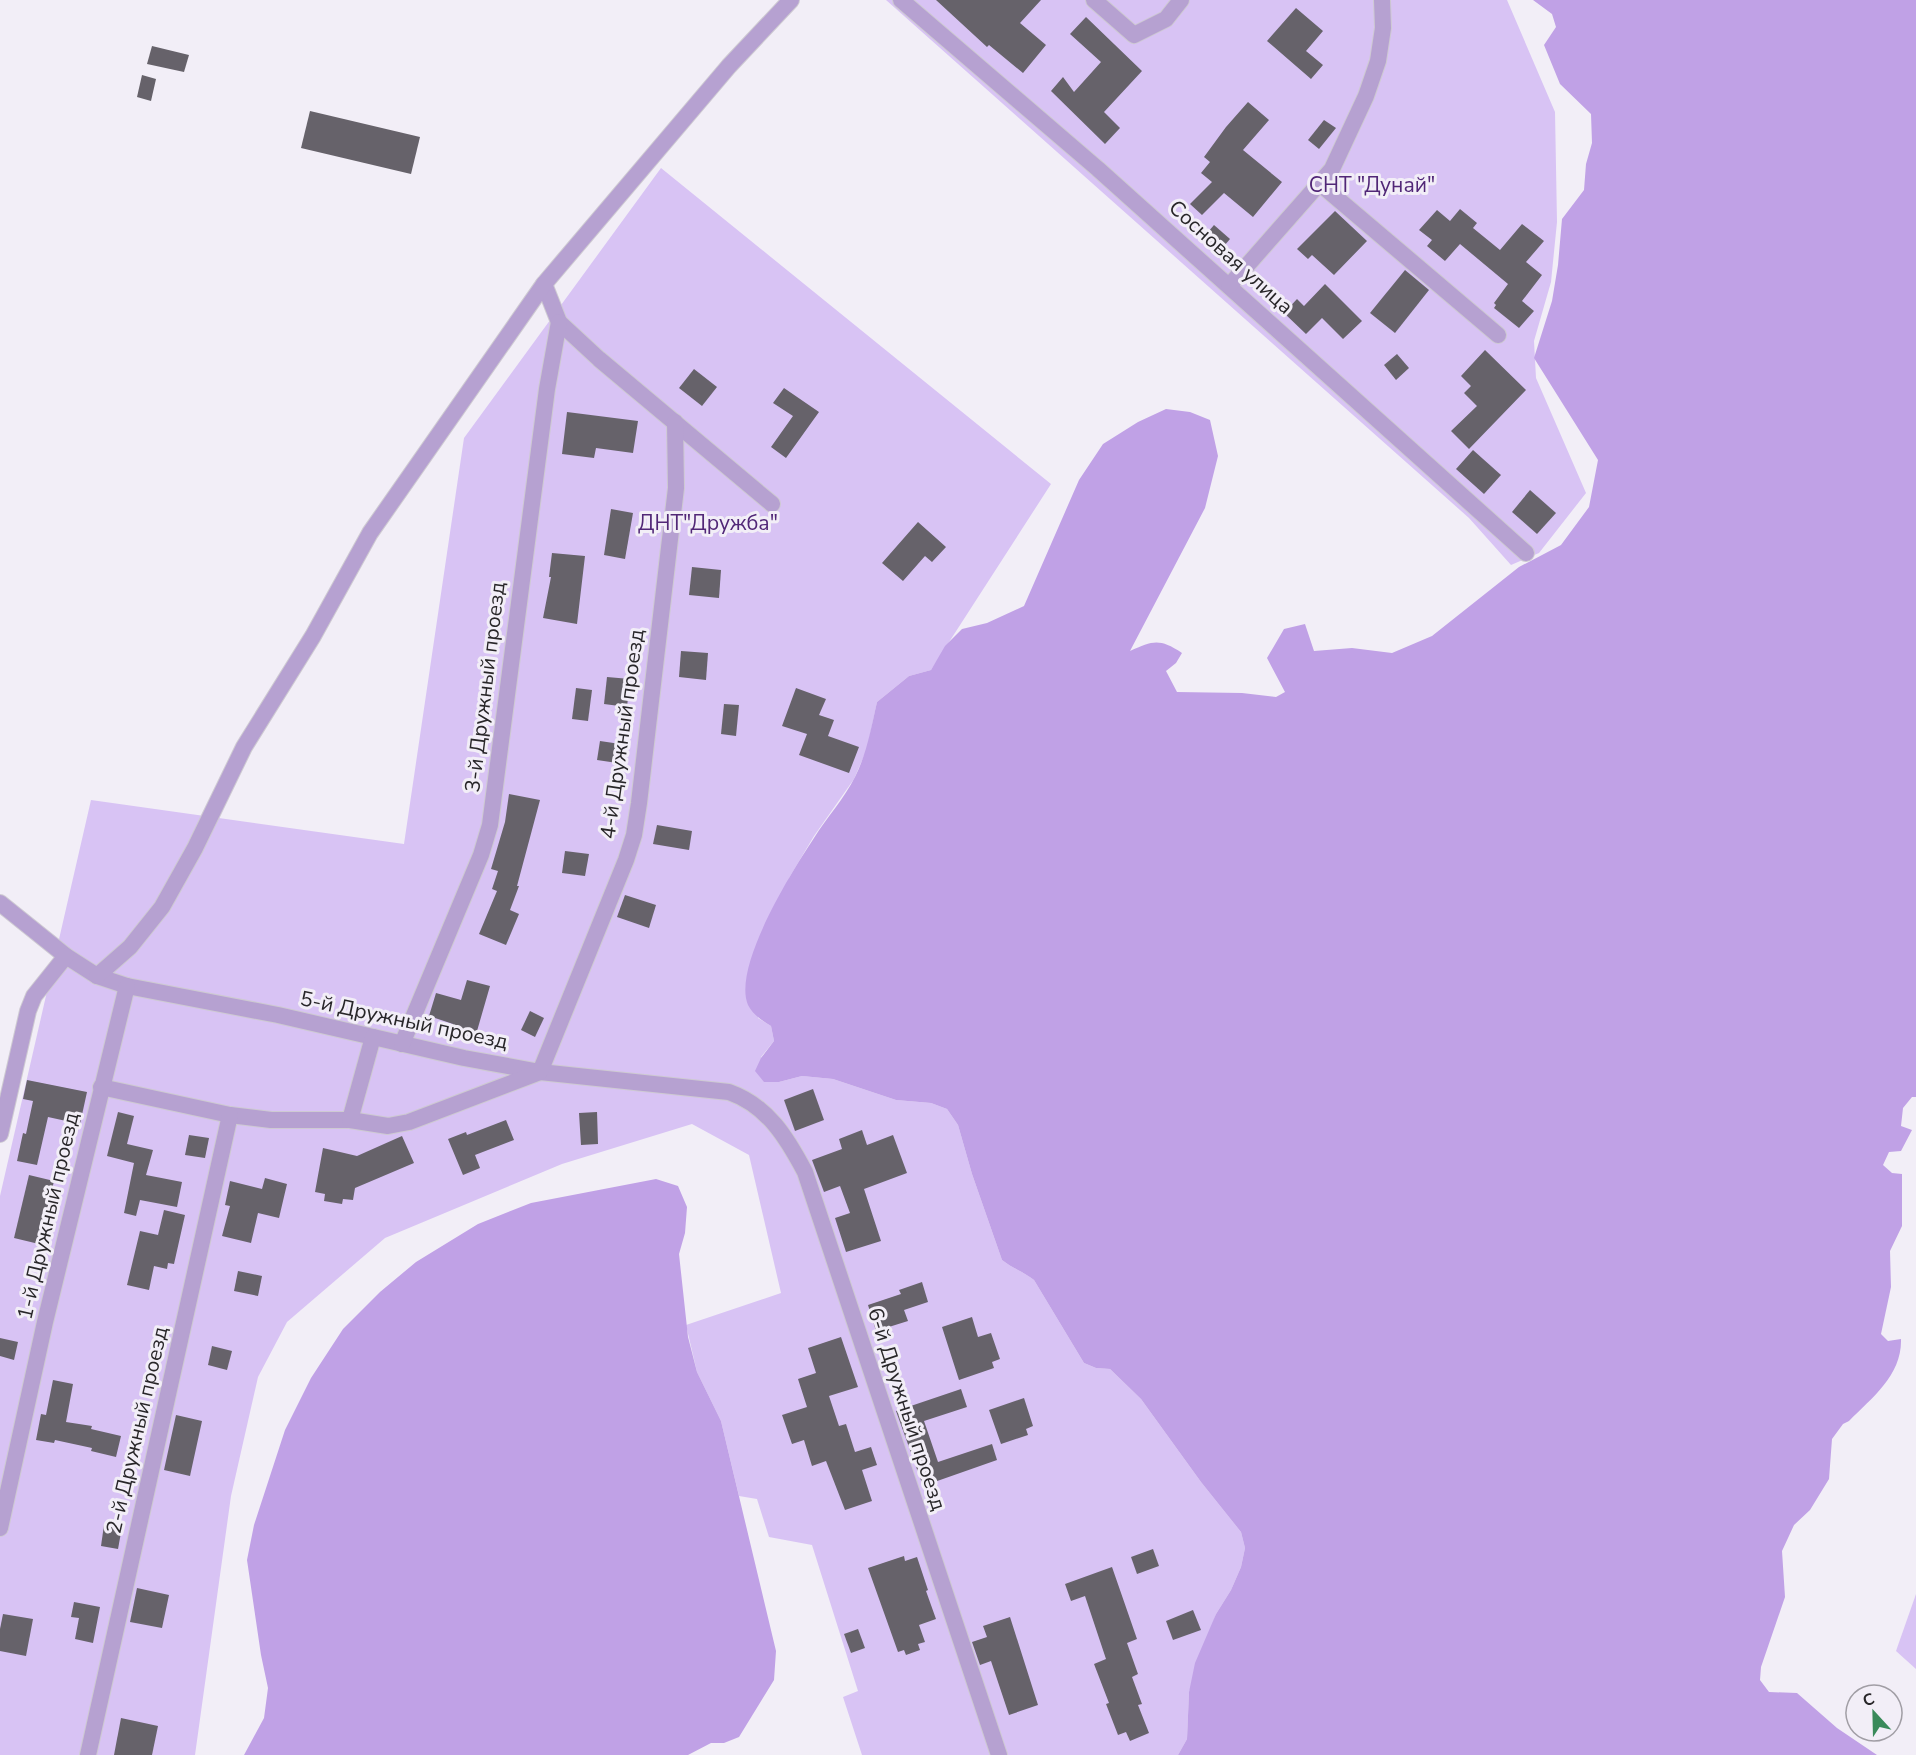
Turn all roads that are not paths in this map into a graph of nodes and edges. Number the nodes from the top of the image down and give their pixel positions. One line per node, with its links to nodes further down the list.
1 (791, 0): 7 (street)
2 (901, 0): 8 (street, Сосновая улица)
3 (1094, 0): 4 (street)
4 (1181, 0)
5 (1382, 0): 6 (street)
6 (1319, 183): 8 (street); 10 (street)
7 (544, 284): 9 (street); 16 (street)
8 (1229, 286): 13 (street, Сосновая улица)
9 (559, 322): 11 (street); 19 (street, 3-й Дружный проезд)
10 (1498, 335)
11 (675, 422): 12 (street); 20 (street, 4-й Дружный проезд)
12 (772, 504)
13 (1526, 553)
14 (0, 903): 15 (street, 5-й Дружный проезд)
15 (66, 956): 16 (street, 5-й Дружный проезд); 25 (street)
16 (97, 976): 17 (street, 5-й Дружный проезд)
17 (127, 986): 18 (street, 5-й Дружный проезд); 21 (street, 1-й Дружный проезд)
18 (373, 1037): 19 (street, 5-й Дружный проезд); 24 (street)
19 (402, 1044): 20 (street, 5-й Дружный проезд)
20 (540, 1072): 22 (street, 5-й Дружный проезд); 24 (street)
21 (101, 1087): 23 (street); 26 (street, 1-й Дружный проезд)
22 (741, 1097): 28 (street, 6-й Дружный проезд)
23 (230, 1114): 24 (street); 27 (street, 2-й Дружный проезд)
24 (350, 1120)
25 (0, 1134)
26 (0, 1528)
27 (88, 1755)
28 (999, 1755)

